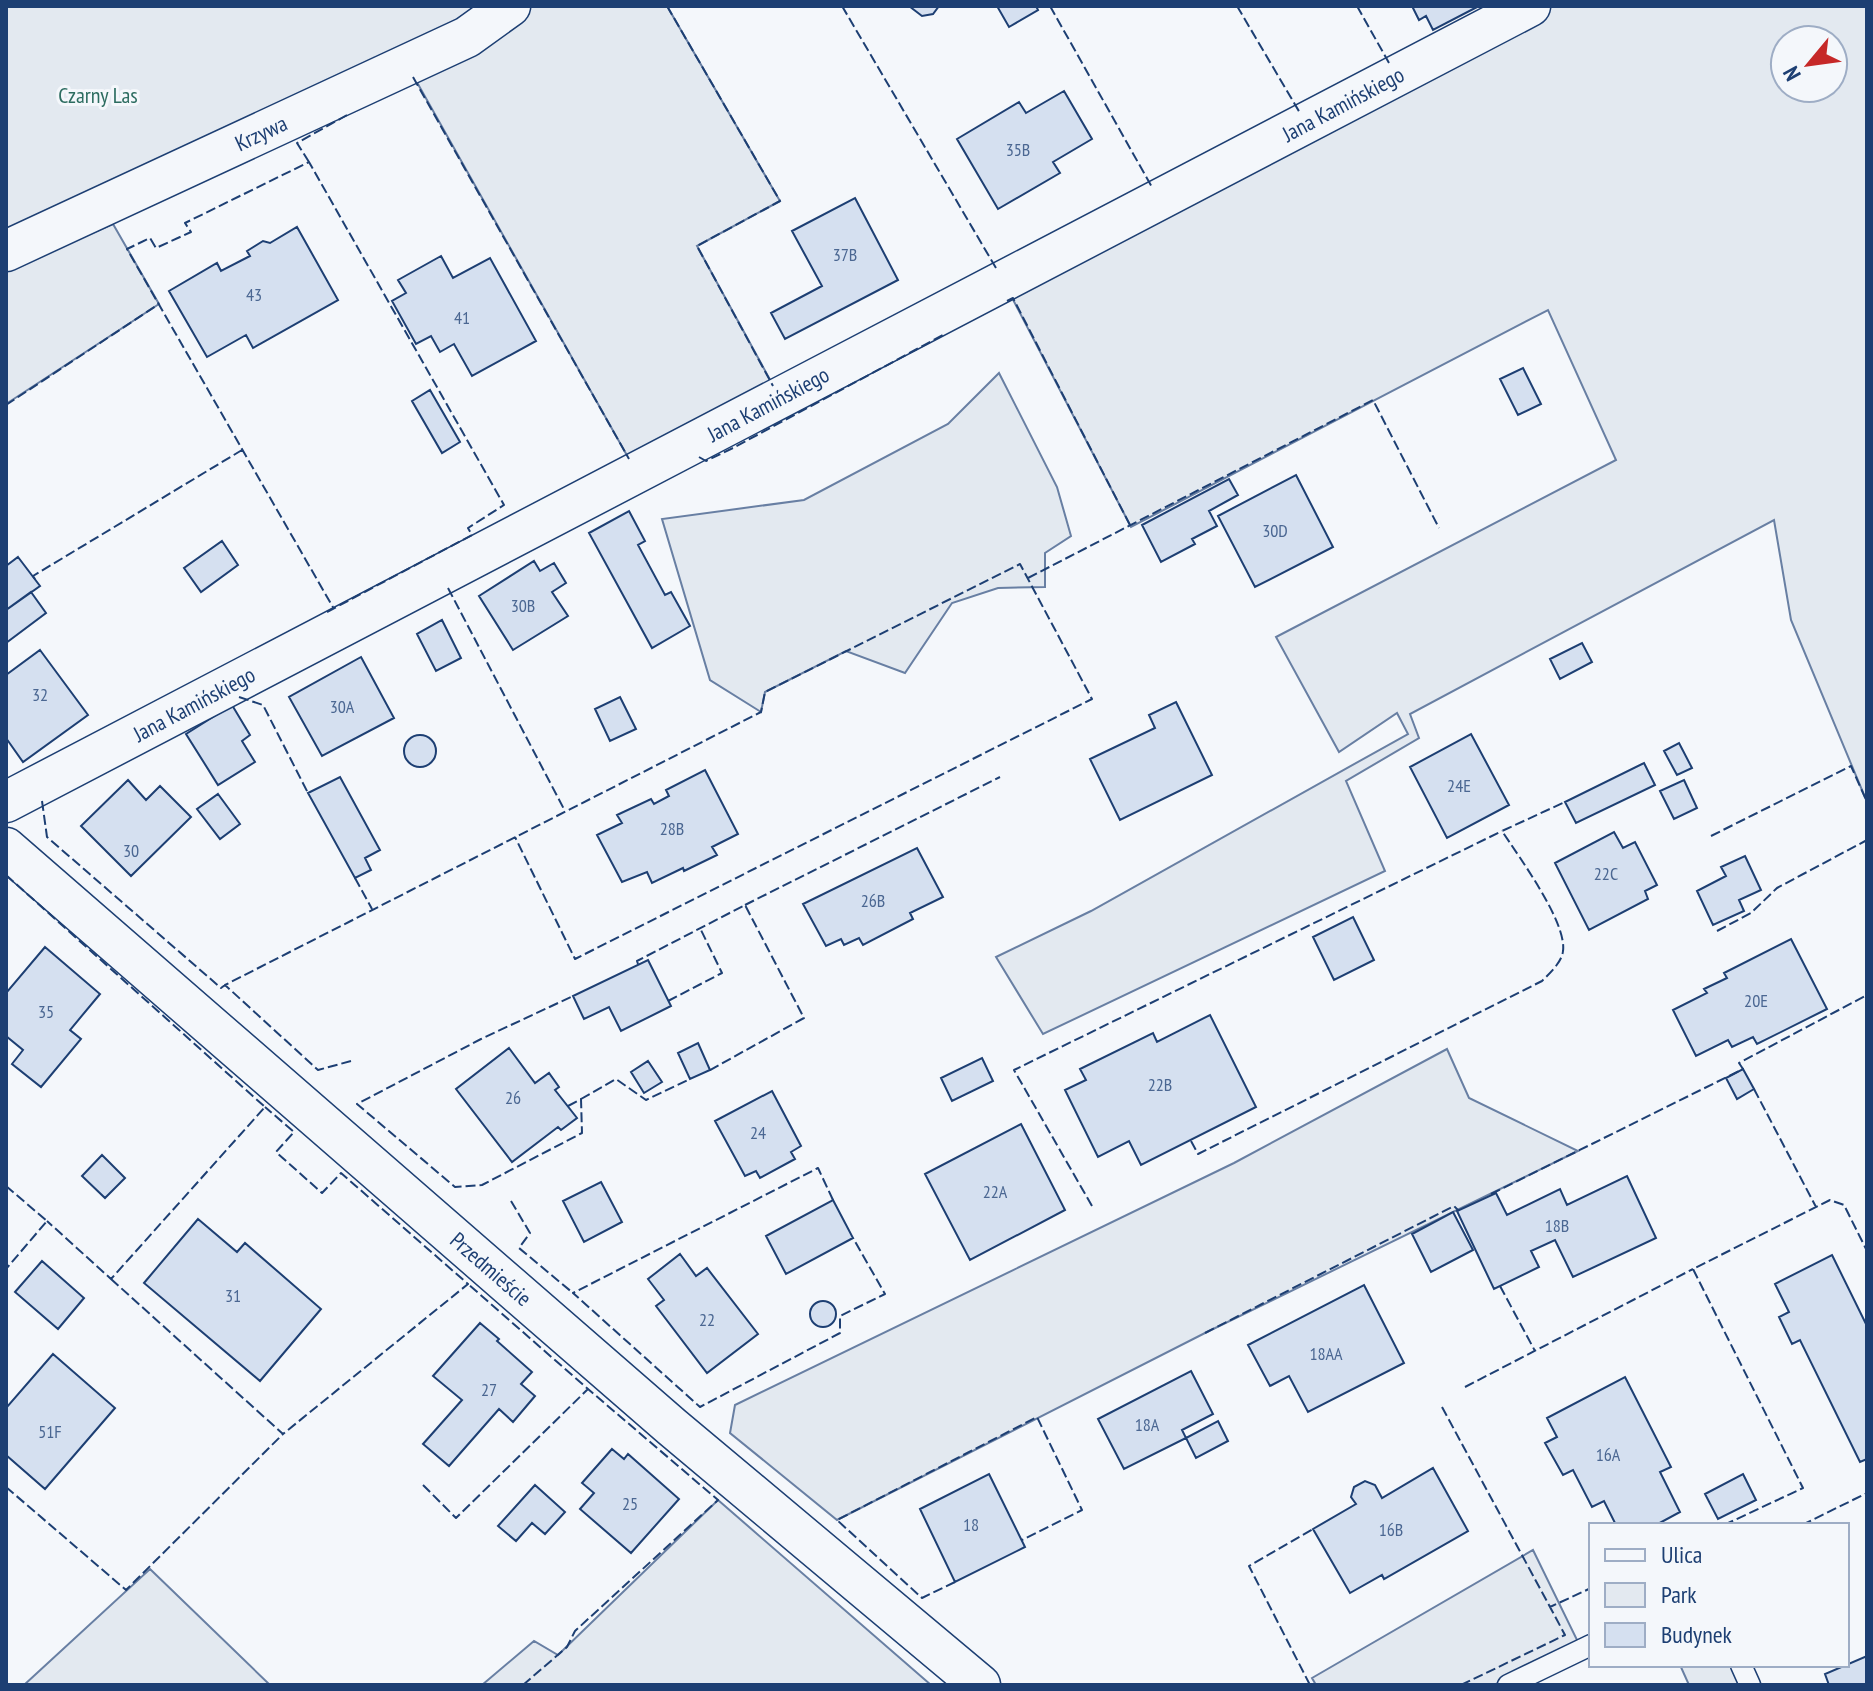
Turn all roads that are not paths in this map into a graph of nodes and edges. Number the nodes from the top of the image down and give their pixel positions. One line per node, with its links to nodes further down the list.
1 (510, 6): 3 (street, Krzywa)
2 (1530, 6): 4 (street, Jana Kamińskiego)
3 (6, 251)
4 (6, 802)
5 (6, 848): 7 (street, Przedmieście)
6 (1589, 1646): 8 (lane)
7 (980, 1685)
8 (1508, 1685)

